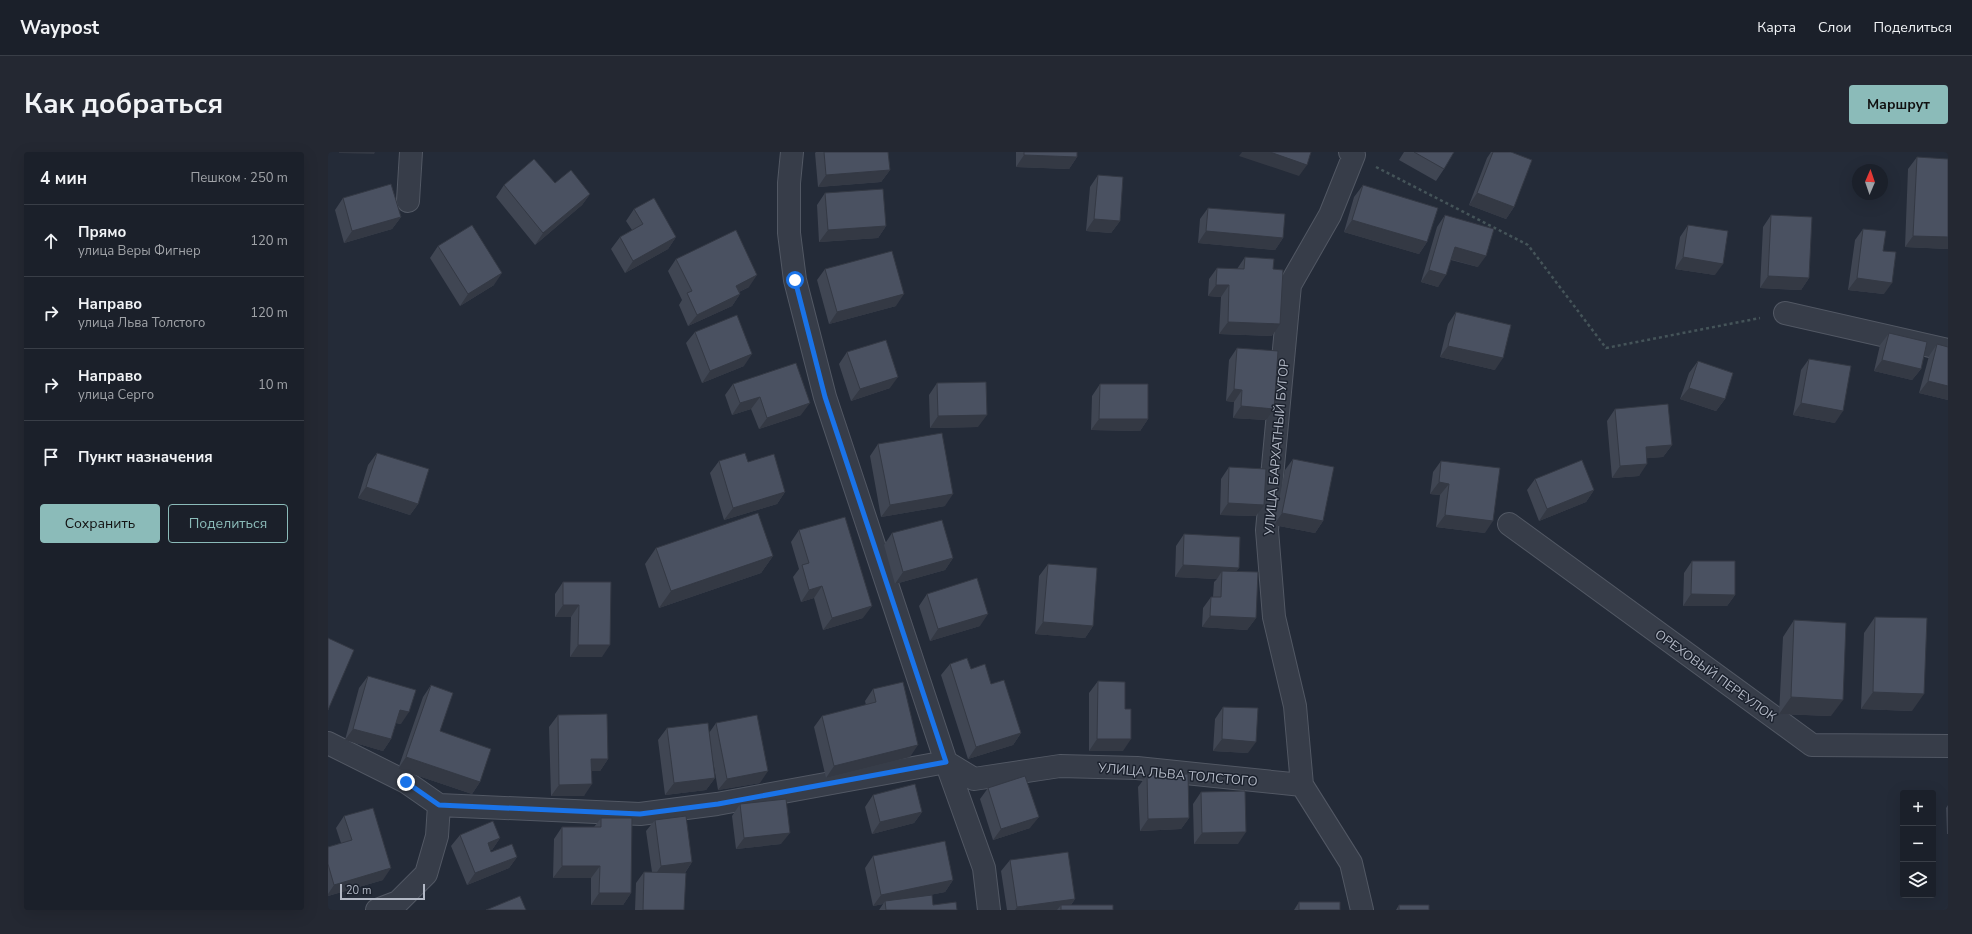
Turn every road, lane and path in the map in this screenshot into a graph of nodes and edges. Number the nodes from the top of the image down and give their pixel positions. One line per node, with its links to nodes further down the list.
1 (411, 152): 4 (street)
2 (792, 152): 10 (street)
3 (1352, 154): 5 (path); 11 (street, УЛИЦА БАРХАТНЫЙ БУГОР)
4 (408, 201)
5 (1785, 313): 6 (street)
6 (1948, 350)
7 (1509, 524): 9 (street, ОРЕХОВЫЙ ПЕРЕУЛОК)
8 (328, 744): 12 (street)
9 (1948, 746)
10 (946, 762): 11 (street, УЛИЦА ЛЬВА ТОЛСТОГО); 12 (street); 14 (street)
11 (1302, 785): 15 (street, УЛИЦА БАРХАТНЫЙ БУГОР)
12 (439, 805): 13 (street)
13 (378, 910)
14 (989, 910)
15 (1362, 910)

